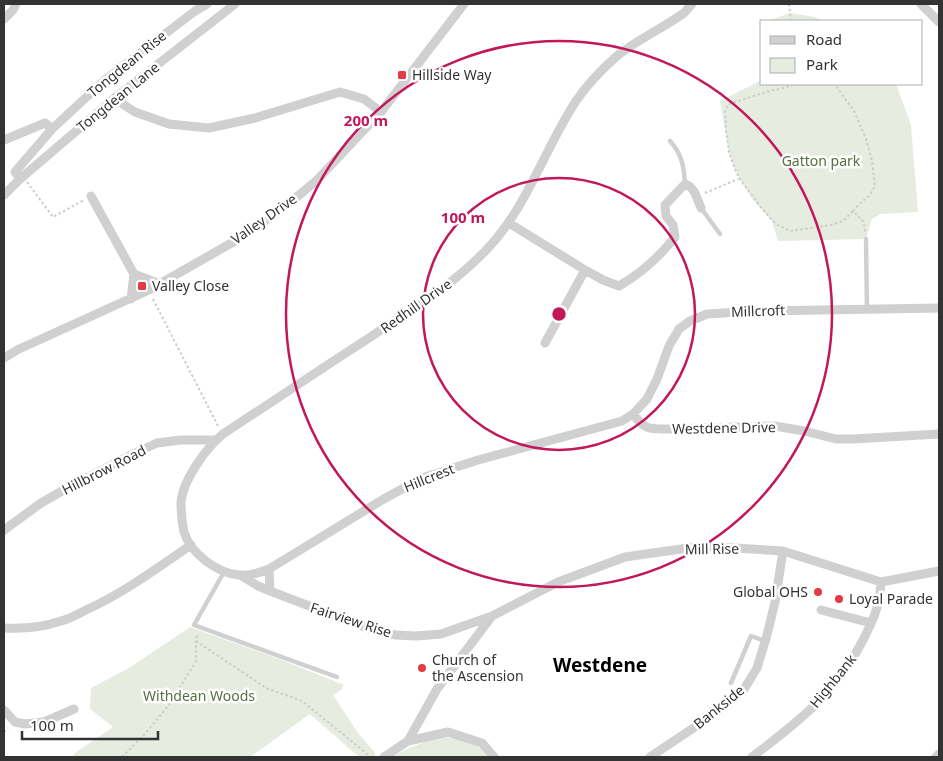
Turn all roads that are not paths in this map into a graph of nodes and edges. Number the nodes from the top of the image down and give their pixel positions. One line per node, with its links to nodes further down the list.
1 (16, 4): 7 (street)
2 (207, 4): 11 (street, Tongdean Rise)
3 (235, 4): 9 (street, Tongdean Lane)
4 (464, 4): 10 (street, Valley Drive)
5 (692, 4): 19 (street, Redhill Drive)
6 (927, 6): 8 (street)
7 (4, 19)
8 (939, 22)
9 (116, 97): 10 (street); 14 (street, Tongdean Lane)
10 (382, 112): 24 (street, Valley Drive)
11 (52, 130): 12 (street); 14 (street, Tongdean Rise)
12 (4, 140)
13 (670, 141): 15 (lane)
14 (21, 178): 16 (street, Tongdean Lane)
15 (685, 184): 18 (street); 22 (street)
16 (4, 194)
17 (92, 196): 23 (street)
18 (702, 208): 20 (lane)
19 (509, 223): 22 (street); 32 (street, Redhill Drive)
20 (720, 234)
21 (866, 239): 27 (lane)
22 (585, 270): 28 (street)
23 (134, 274): 24 (street); 25 (street)
24 (160, 284): 25 (street, Valley Drive)
25 (131, 299): 29 (street, Valley Drive)
26 (939, 308): 27 (street, Millcroft)
27 (867, 309): 30 (street, Millcroft)
28 (545, 343)
29 (4, 358)
30 (633, 414): 31 (street, Westdene Drive); 36 (street, Hillcrest)
31 (939, 434)
32 (219, 437): 33 (street, Hillbrow Road); 34 (street, Redhill Drive)
33 (4, 530)
34 (191, 545): 38 (street, Redhill Drive); 46 (street)
35 (783, 551): 40 (street, Mill Rise); 43 (street, Mill Rise); 47 (street, Bankside)
36 (269, 569): 39 (street, Hillcrest); 41 (street)
37 (939, 570): 40 (street, Mill Rise)
38 (224, 572): 39 (street, Redhill Drive); 49 (lane)
39 (240, 575): 41 (street, Fairview Rise)
40 (881, 582): 44 (street, Highbank)
41 (270, 591): 45 (street, Fairview Rise)
42 (821, 610): 44 (street)
43 (492, 616): 45 (street, Fairview Rise); 48 (street)
44 (871, 623): 58 (street, Highbank)
45 (460, 627): 48 (street)
46 (4, 628)
47 (765, 641): 50 (lane); 57 (street, Bankside)
48 (470, 645): 53 (street)
49 (337, 677)
50 (731, 683)
51 (74, 709): 52 (street)
52 (4, 710)
53 (408, 740): 55 (street); 56 (street)
54 (939, 754): 59 (street)
55 (384, 757)
56 (494, 757)
57 (650, 757)
58 (752, 757)
59 (936, 757)

